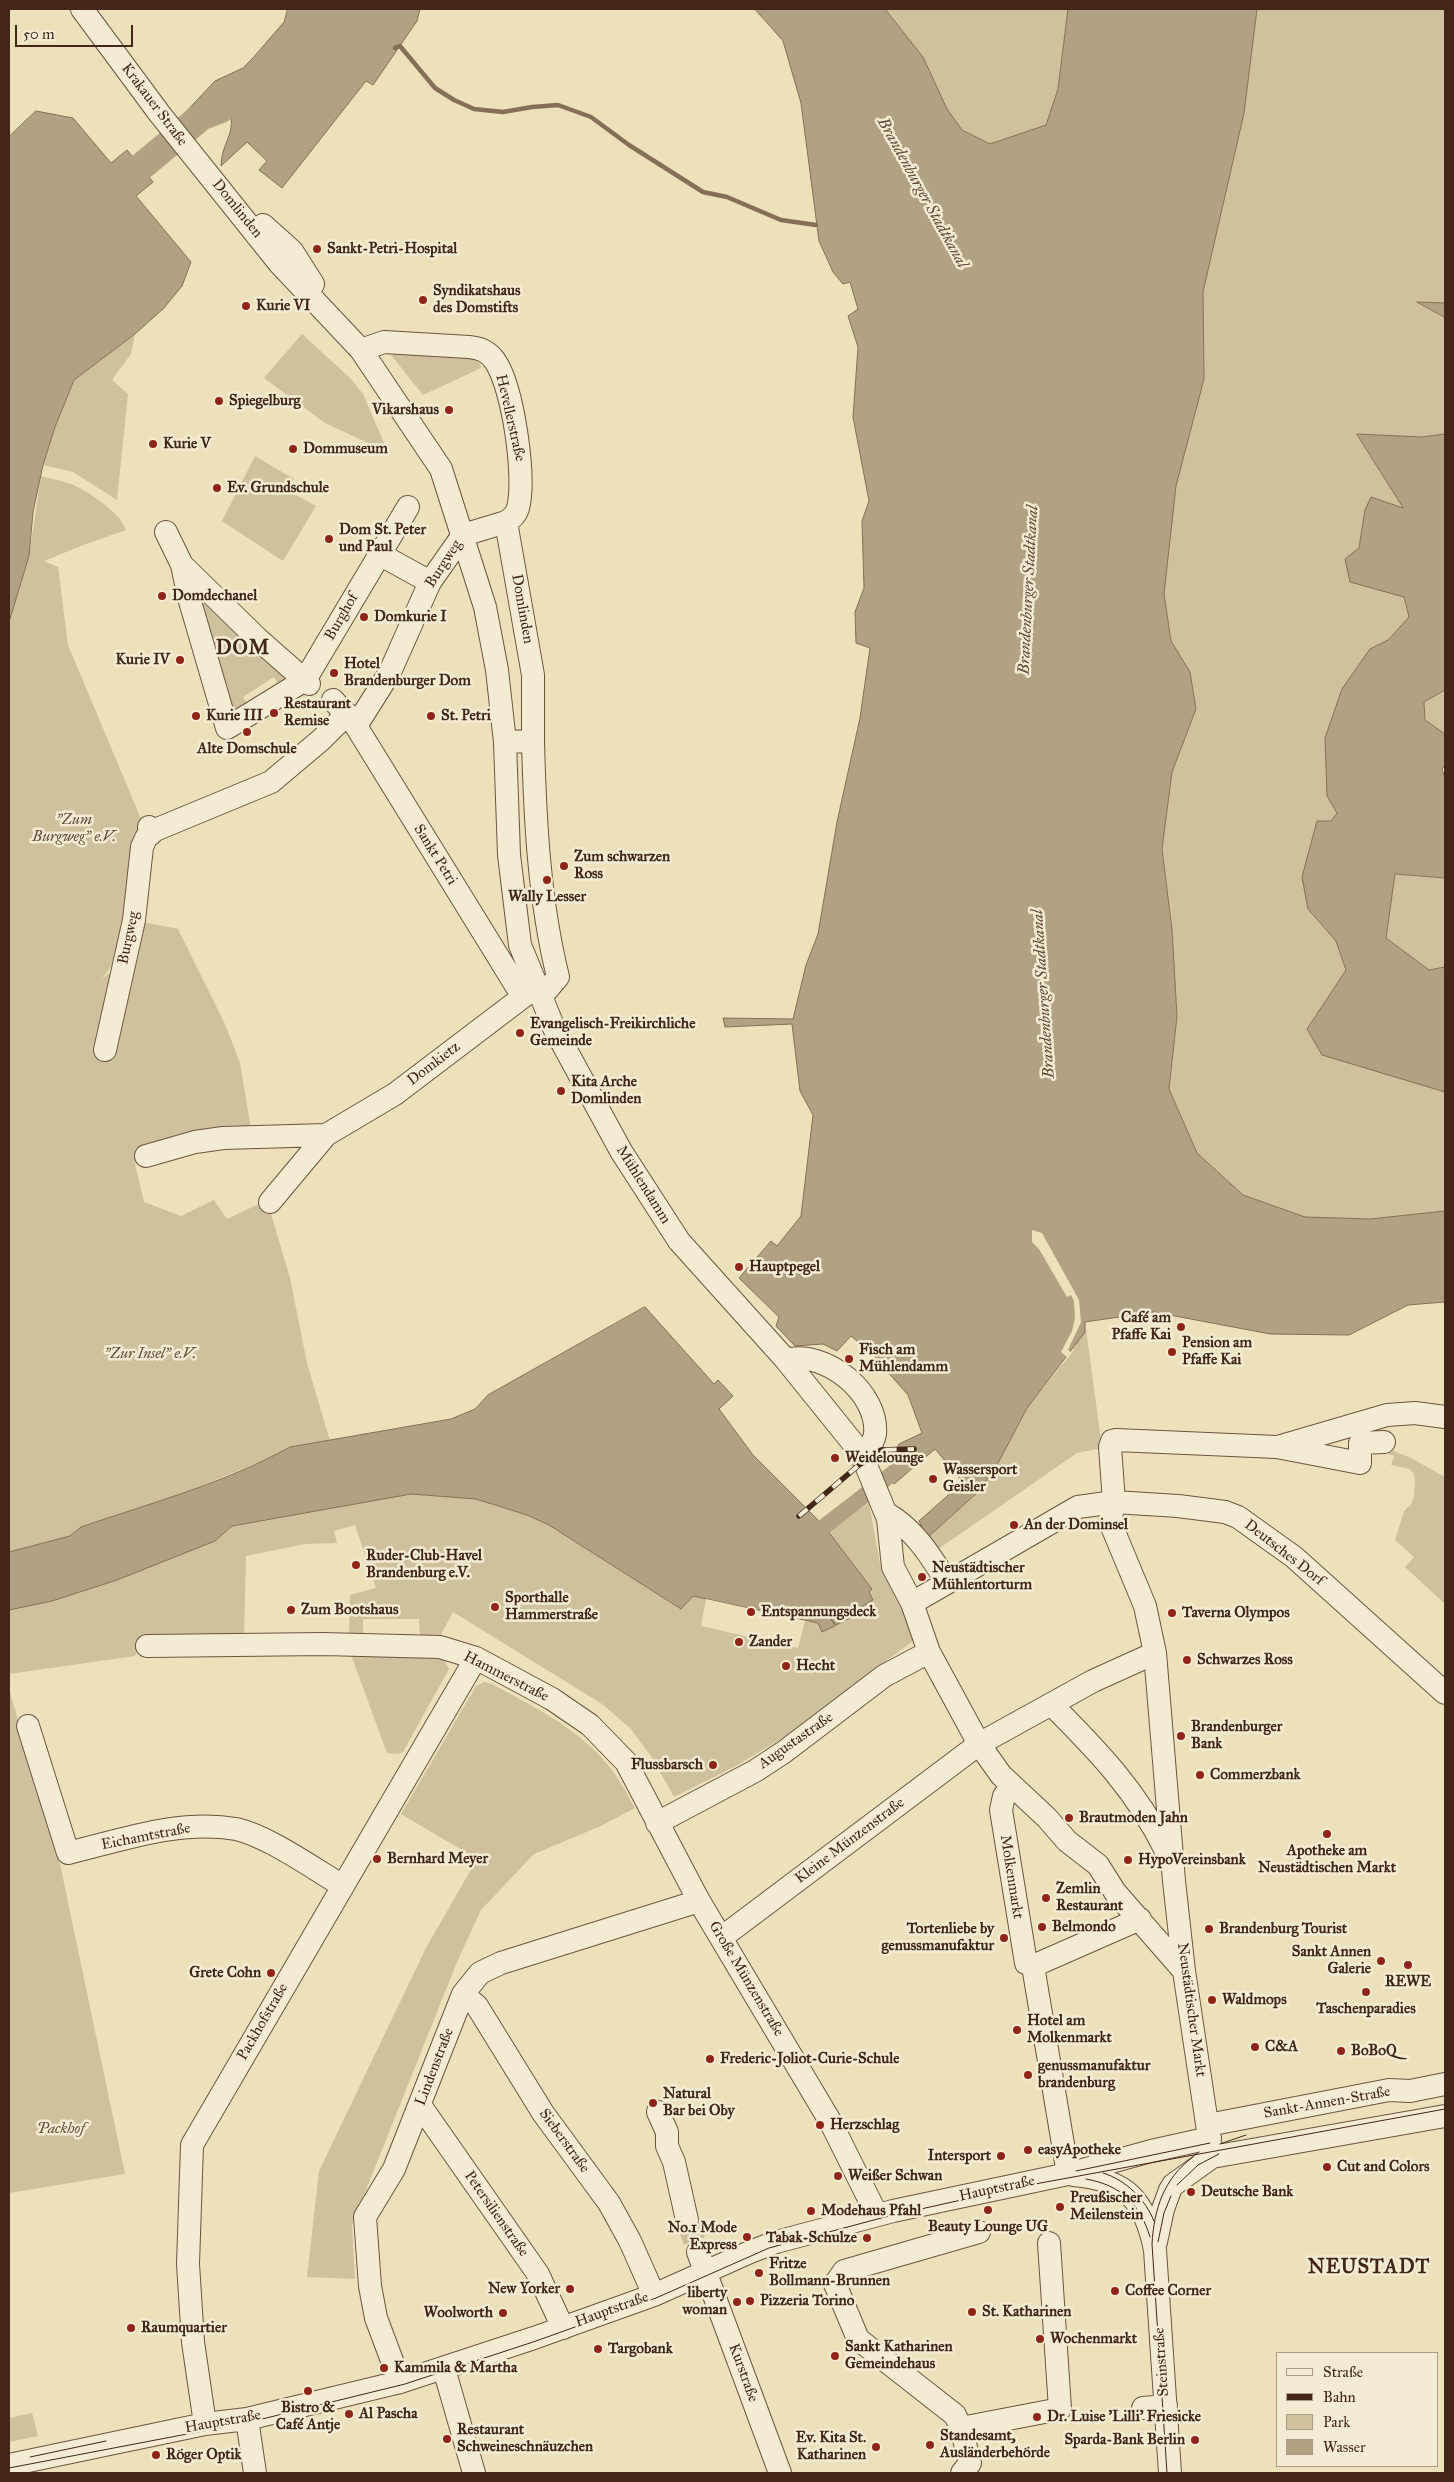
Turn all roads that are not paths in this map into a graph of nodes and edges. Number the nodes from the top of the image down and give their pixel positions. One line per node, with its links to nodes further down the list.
1 (82, 9): 2 (street, Krakauer Straße)
2 (209, 175): 3 (street, Domlinden)
3 (361, 350): 5 (street, Hevellerstraße); 7 (street, Domlinden)
4 (408, 507): 8 (street, Burghof)
5 (506, 522): 7 (street); 13 (street, Domlinden)
6 (166, 532): 9 (street, Burghof)
7 (463, 535): 10 (street, Burgweg); 14 (street, Domlinden)
8 (381, 555): 10 (street); 11 (street, Burghof)
9 (182, 565): 11 (street, Burghof); 11 (street, Burghof)
10 (430, 582): 12 (street, Burgweg)
11 (307, 682)
12 (345, 714): 15 (street, Sankt Petri); 16 (street, Burgweg)
13 (533, 741): 14 (street); 15 (street, Domlinden)
14 (504, 742): 15 (street, Domlinden)
15 (534, 993): 17 (street, Domkietz); 20 (street, Mühlendamm)
16 (106, 1050)
17 (326, 1135): 18 (street, Domkietz); 19 (street, Domkietz)
18 (146, 1156)
19 (270, 1202)
20 (786, 1360): 25 (street, Mühlendamm); 25 (street)
21 (1445, 1417): 22 (street)
22 (1358, 1433): 23 (street); 24 (street); 24 (street)
23 (1384, 1442)
24 (1277, 1448): 26 (street, Neustädtischer Markt)
25 (865, 1464): 27 (street, Mühlendamm)
26 (1114, 1502): 28 (street, Deutsches Dorf); 32 (street, Neustädtischer Markt); 34 (street, Deutsches Dorf)
27 (884, 1509): 28 (street); 29 (street, Mühlendamm)
28 (947, 1582): 29 (street, Deutsches Dorf)
29 (912, 1603): 31 (street, Mühlendamm)
30 (147, 1646): 33 (street, Hammerstraße)
31 (929, 1652): 37 (street, Mühlendamm); 39 (street, Augustastraße)
32 (1155, 1653): 35 (street); 40 (street, Neustädtischer Markt)
33 (476, 1658): 39 (street, Hammerstraße); 41 (street, Packhofstraße)
34 (1445, 1693)
35 (1052, 1704): 37 (street); 40 (street, Neustädtischer Markt)
36 (28, 1726): 41 (street, Eichamtstraße)
37 (979, 1744): 38 (street); 44 (street, Kleine Münzenstraße)
38 (1012, 1786): 43 (street); 45 (street, Molkenmarkt)
39 (657, 1823): 42 (street, Hammerstraße)
40 (1172, 1863): 46 (street, Neustädtischer Markt)
41 (343, 1886): 67 (street, Packhofstraße)
42 (699, 1901): 44 (street, Große Münzenstraße); 47 (street, Lindenstraße)
43 (1140, 1919): 45 (street); 46 (street)
44 (721, 1938): 54 (street, Große Münzenstraße)
45 (1033, 1966): 53 (street, Molkenmarkt)
46 (1184, 1971): 52 (street, Neustädtischer Markt)
47 (463, 1994): 49 (street, Lindenstraße); 60 (street, Sieberstraße)
48 (1445, 2084): 52 (street, Sankt-Annen-Straße)
49 (420, 2105): 61 (street, Petersilienstraße); 63 (street, Lindenstraße)
50 (658, 2112): 55 (street)
51 (1445, 2116): 52 (street)
52 (1210, 2140): 53 (street, Hauptstraße); 58 (street, Steinstraße)
53 (1068, 2174): 54 (street, Hauptstraße); 58 (street, Steinstraße)
54 (877, 2215): 59 (street, Hauptstraße)
55 (686, 2220)
56 (979, 2232): 68 (street)
57 (1049, 2243): 68 (street)
58 (1154, 2250): 64 (street, Steinstraße)
59 (702, 2262): 60 (street, Hauptstraße); 72 (street, Kurstraße)
60 (654, 2295): 61 (street, Hauptstraße)
61 (563, 2328): 62 (street, Hauptstraße)
62 (444, 2369): 63 (street, Hauptstraße); 71 (street)
63 (400, 2382): 66 (street, Hauptstraße)
64 (1166, 2406): 65 (street); 74 (street, Steinstraße)
65 (1143, 2408)
66 (246, 2419): 67 (street, Hauptstraße); 70 (street)
67 (205, 2424): 69 (street, Hauptstraße)
68 (961, 2428): 73 (street)
69 (9, 2465)
70 (255, 2473)
71 (474, 2473)
72 (780, 2473)
73 (962, 2473)
74 (1170, 2473)

